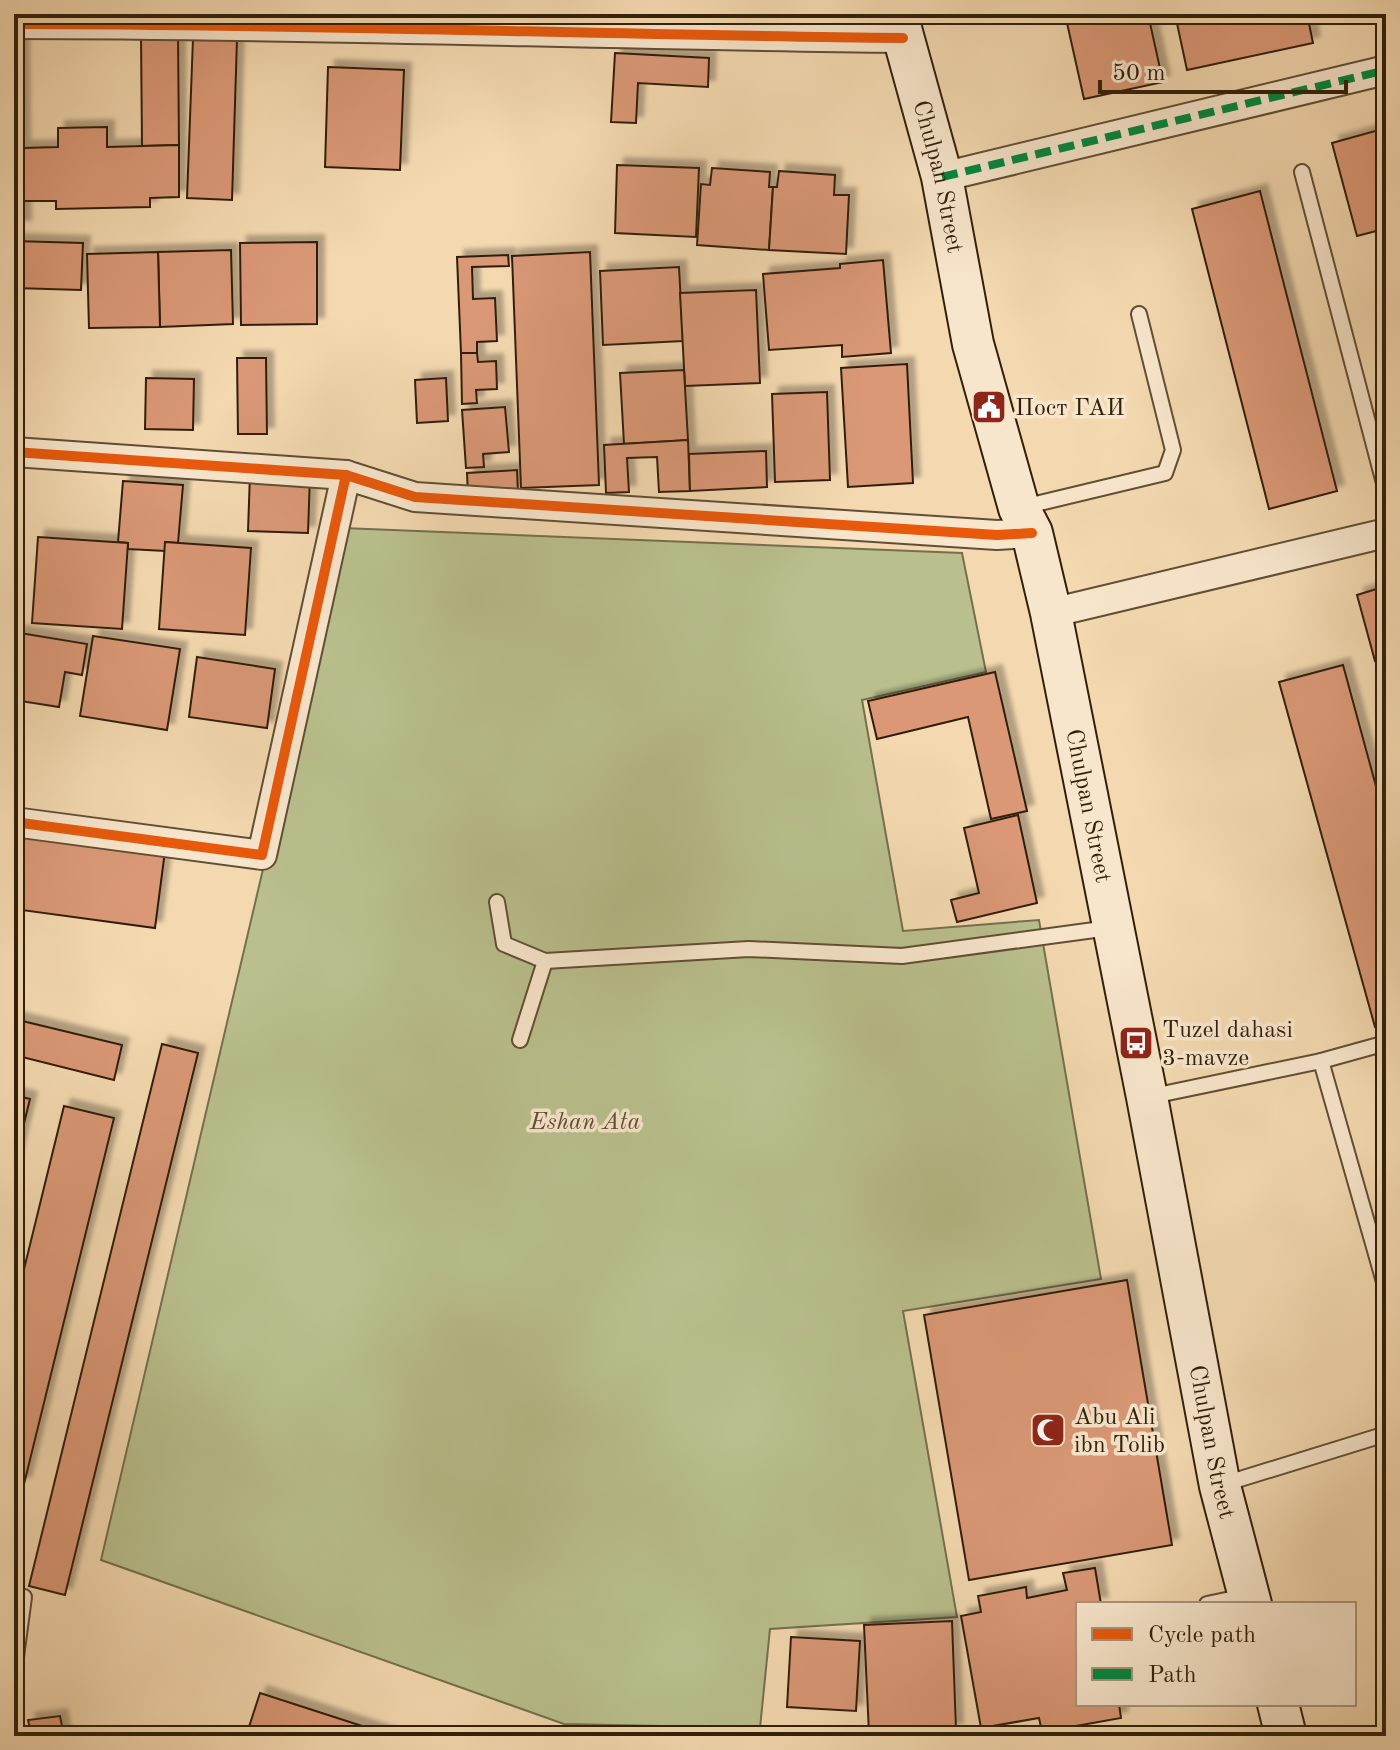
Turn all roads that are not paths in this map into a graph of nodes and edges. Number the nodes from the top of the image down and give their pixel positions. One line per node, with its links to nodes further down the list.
1 (245, 19): 2 (street); 3 (street)
2 (14, 24)
3 (900, 26): 6 (main road, Chulpan Street)
4 (1386, 70): 6 (street)
5 (1302, 172): 10 (lane)
6 (942, 177): 11 (main road, Chulpan Street)
7 (1139, 314): 11 (lane)
8 (14, 452): 9 (street)
9 (346, 475): 11 (street); 14 (street)
10 (1386, 491)
11 (1026, 520): 13 (main road, Chulpan Street)
12 (1386, 533): 13 (street)
13 (1051, 613): 16 (main road, Chulpan Street)
14 (14, 822)
15 (497, 902): 17 (lane)
16 (1113, 928): 17 (lane); 21 (main road, Chulpan Street)
17 (545, 961): 18 (lane)
18 (520, 1040)
19 (1386, 1043): 20 (lane)
20 (1321, 1061): 21 (lane); 22 (lane)
21 (1147, 1097): 24 (main road, Chulpan Street)
22 (1386, 1289)
23 (1386, 1434): 24 (lane)
24 (1220, 1486): 26 (main road, Chulpan Street)
25 (24, 1597): 28 (lane)
26 (1250, 1600): 27 (lane)
27 (1228, 1602)
28 (14, 1672)
29 (14, 1698): 31 (lane)
30 (1278, 1706): 32 (main road)
31 (17, 1736)
32 (1286, 1736)

